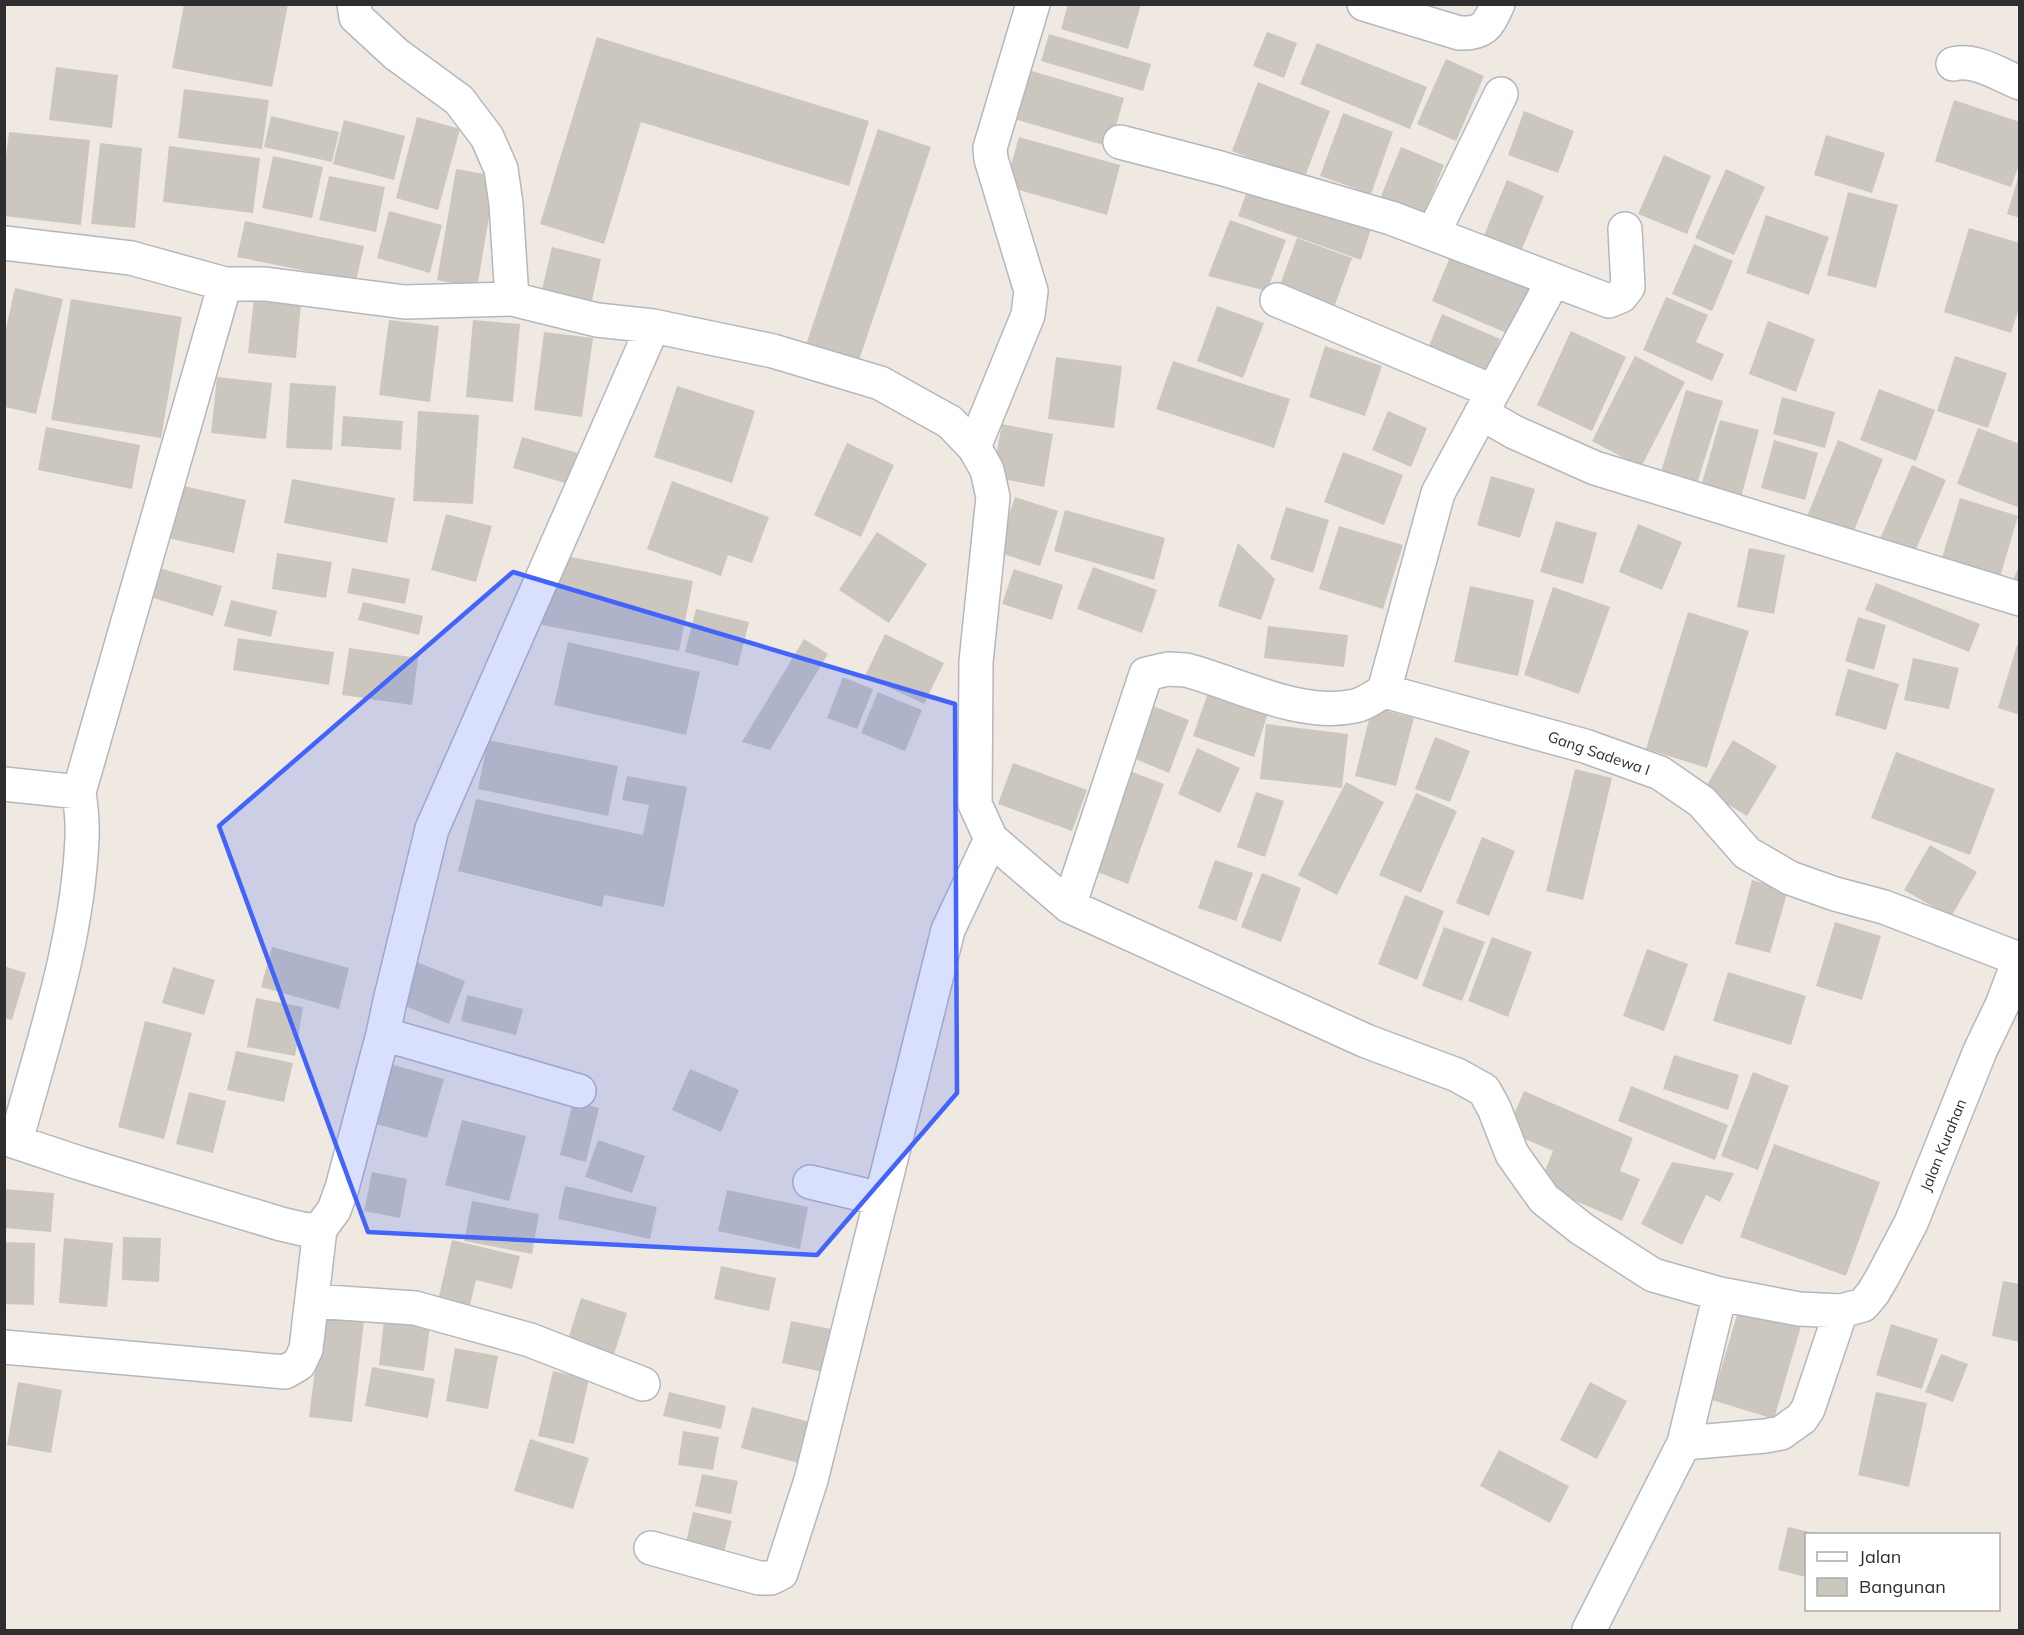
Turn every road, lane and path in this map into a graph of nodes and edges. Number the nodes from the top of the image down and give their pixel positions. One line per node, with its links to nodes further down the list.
1 (354, 4): 14 (street)
2 (1033, 4): 18 (street)
3 (1364, 4): 4 (street)
4 (1498, 4)
5 (1953, 64): 6 (street)
6 (2019, 83)
7 (1501, 94): 10 (street)
8 (1120, 142): 10 (street)
9 (1625, 229): 12 (street)
10 (1433, 234): 12 (street)
11 (4, 243): 13 (street)
12 (1553, 281): 17 (street)
13 (225, 284): 14 (street); 22 (street)
14 (512, 299): 16 (street)
15 (1277, 300): 17 (street)
16 (653, 326): 18 (street); 27 (street)
17 (1486, 402): 19 (street); 20 (street)
18 (974, 447): 23 (street)
19 (2019, 599)
20 (1384, 691): 24 (street); 25 (street, Gang Sadewa I)
21 (4, 784): 22 (street)
22 (80, 792): 29 (street)
23 (991, 839): 24 (street); 31 (street)
24 (1069, 906): 33 (street)
25 (2019, 958): 26 (street, Jalan Kurahan)
26 (2011, 1008): 35 (street, Jalan Kurahan)
27 (383, 1034): 28 (street); 32 (street)
28 (579, 1091)
29 (10, 1139): 32 (street)
30 (810, 1182): 31 (street)
31 (881, 1199): 39 (street)
32 (320, 1229): 34 (street)
33 (1720, 1294): 35 (street); 38 (street)
34 (312, 1301): 36 (street); 37 (street)
35 (1841, 1311): 38 (street)
36 (4, 1347)
37 (644, 1384)
38 (1684, 1443): 40 (street)
39 (651, 1548)
40 (1589, 1630)

